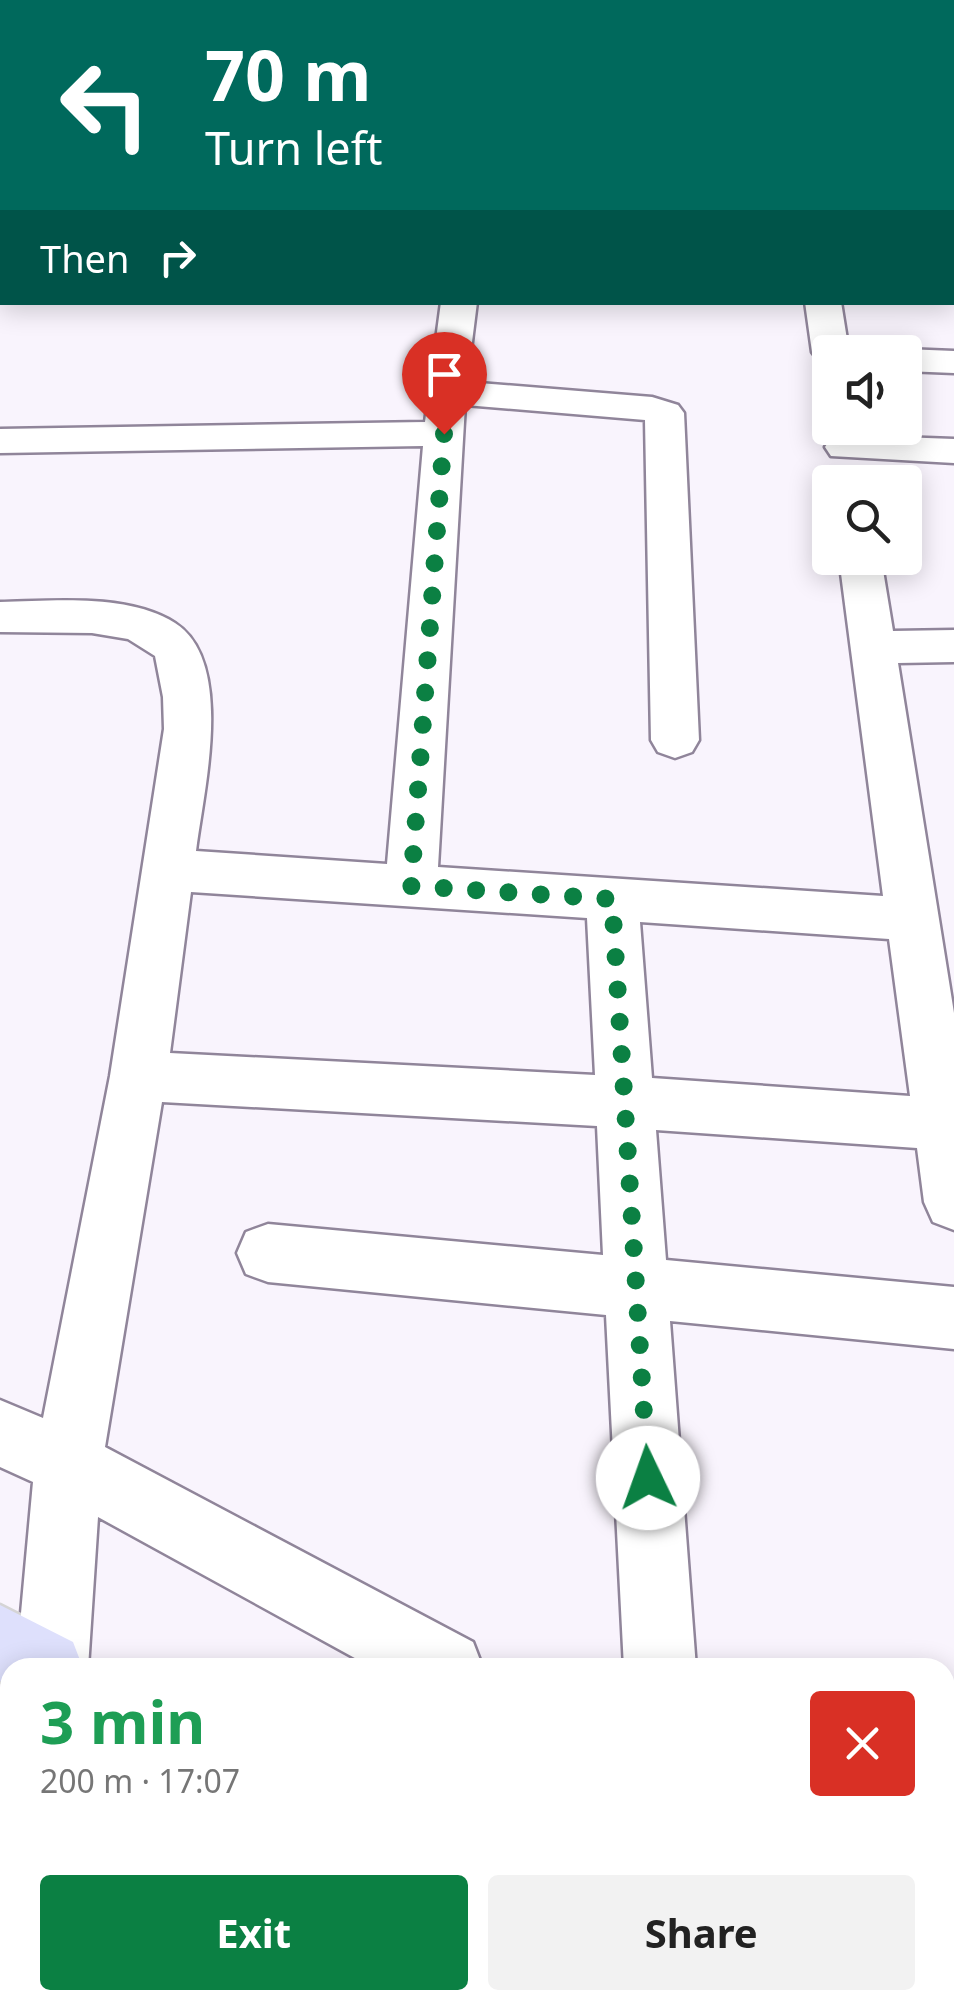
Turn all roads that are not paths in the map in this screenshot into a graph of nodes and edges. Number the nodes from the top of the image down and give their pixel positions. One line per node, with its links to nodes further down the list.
1 (459, 305): 6 (street)
2 (823, 305): 3 (street)
3 (828, 335)
4 (922, 361): 5 (street)
5 (954, 362)
6 (446, 413): 7 (street); 14 (street); 16 (street)
7 (0, 441)
8 (954, 451): 9 (street)
9 (845, 452)
10 (863, 575): 12 (street)
11 (0, 616): 15 (street)
12 (873, 646): 13 (street); 17 (street)
13 (954, 646)
14 (675, 740)
15 (168, 870): 16 (street); 19 (street)
16 (411, 886): 18 (street)
17 (925, 889): 18 (street); 21 (street)
18 (612, 899): 20 (street)
19 (138, 1076): 20 (street); 27 (street)
20 (626, 1102): 21 (street); 24 (street)
21 (948, 1124): 22 (street)
22 (954, 1202)
23 (268, 1254): 24 (street)
24 (636, 1288): 25 (street); 32 (street)
25 (954, 1318)
26 (0, 1433): 27 (street)
27 (68, 1464): 30 (street); 31 (street)
28 (0, 1641): 29 (main road)
29 (31, 1658)
30 (50, 1658)
31 (428, 1658)
32 (659, 1658)

